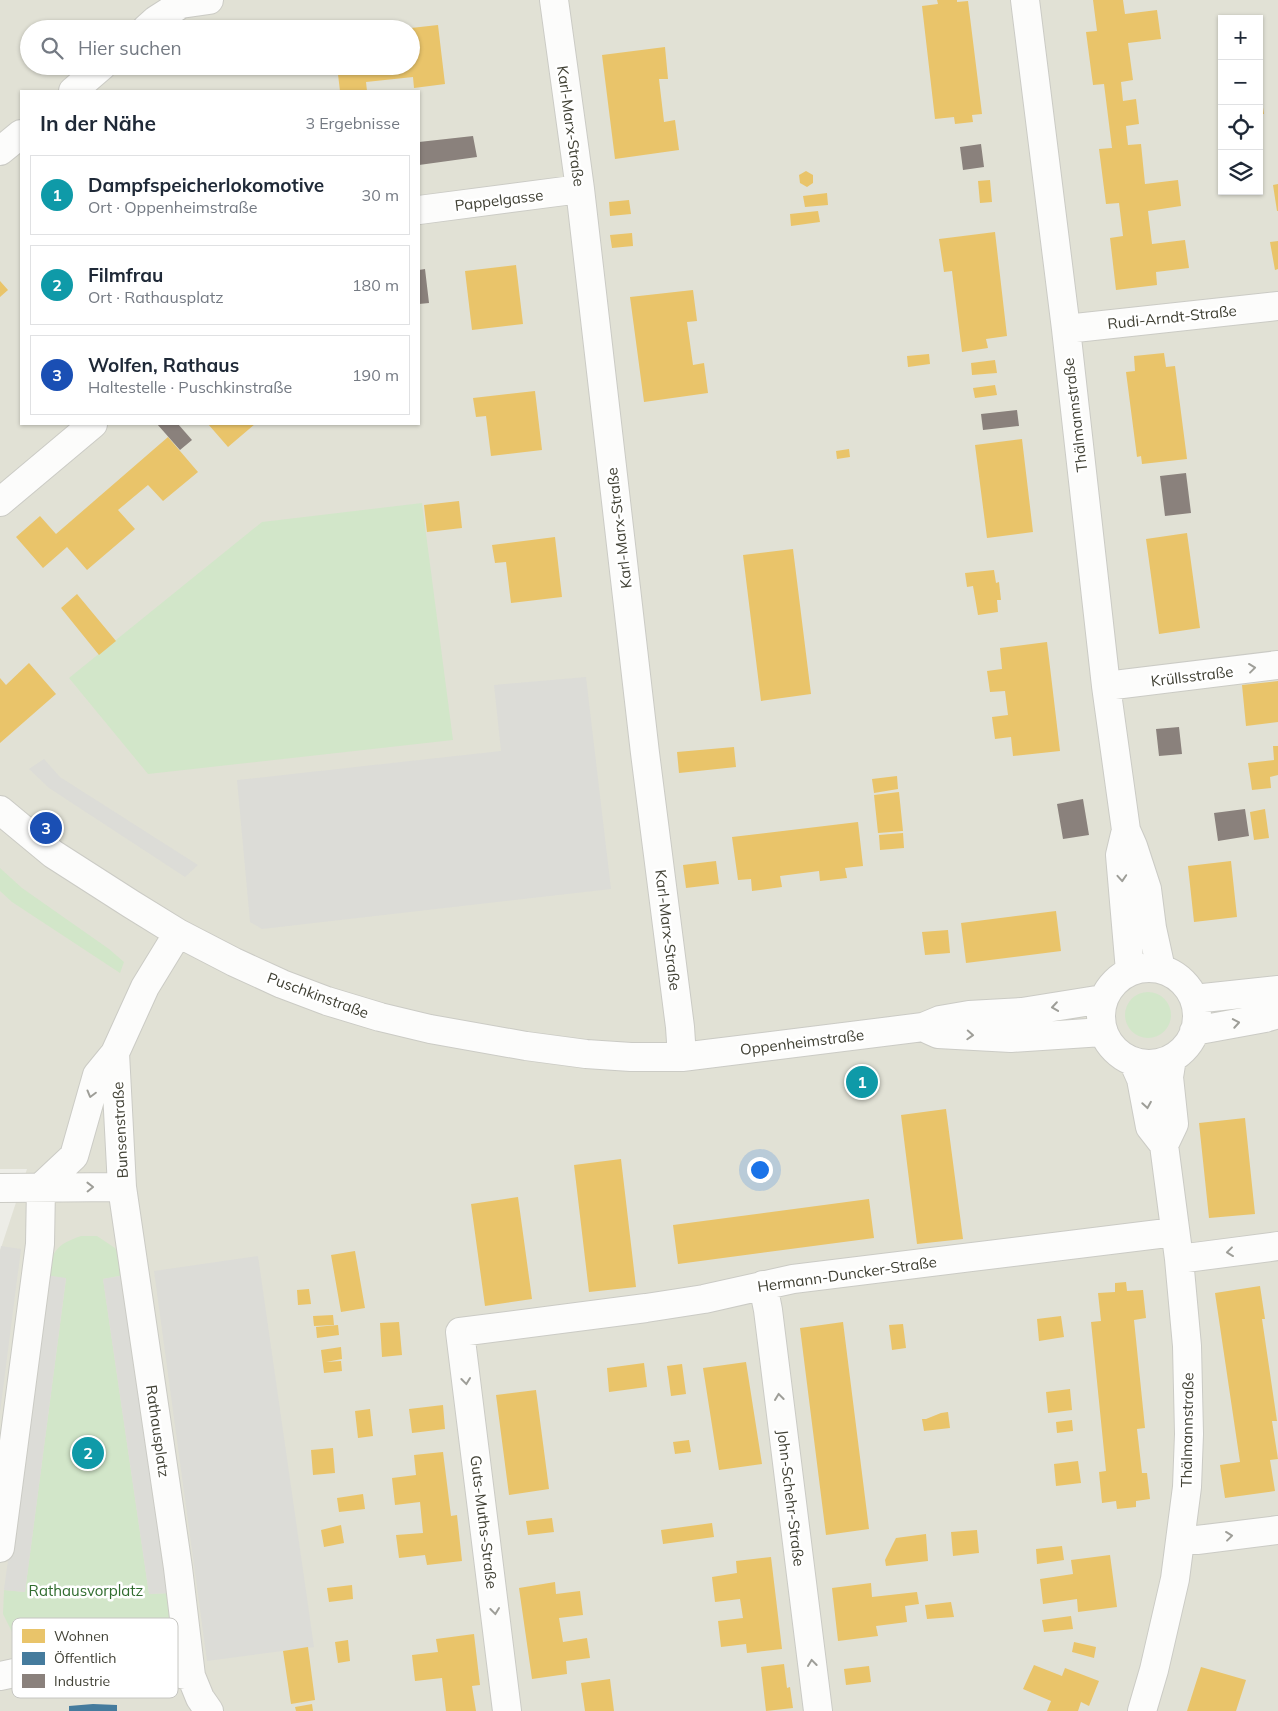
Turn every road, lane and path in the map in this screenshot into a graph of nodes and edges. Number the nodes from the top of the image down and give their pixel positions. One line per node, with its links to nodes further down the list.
1 (209, 0): 4 (street)
2 (554, 0): 9 (street, Karl-Marx-Straße)
3 (1024, 0): 12 (street, Thälmannstraße)
4 (156, 20)
5 (92, 75): 6 (street)
6 (74, 90)
7 (20, 135): 8 (street)
8 (0, 151)
9 (580, 189): 10 (street, Pappelgasse); 30 (street, Karl-Marx-Straße)
10 (420, 210)
11 (1278, 306): 12 (street, Rudi-Arndt-Straße)
12 (1066, 329): 16 (street, Thälmannstraße)
13 (92, 425): 14 (street)
14 (0, 502)
15 (1278, 665): 16 (street, Krüllsstraße, one-way to 15)
16 (1106, 686): 18 (street, Thälmannstraße)
17 (0, 810): 19 (street, Puschkinstraße)
18 (1126, 830): 20 (street, Thälmannstraße); 21 (street, Thälmannstraße, one-way to 21)
19 (178, 933): 29 (street, Bunsenstraße); 30 (street, Puschkinstraße)
20 (1162, 969): 21 (street); 24 (street)
21 (1130, 971): 23 (street)
22 (1278, 990): 24 (street)
23 (1103, 999): 26 (street, Oppenheimstraße, one-way to 26); 28 (street)
24 (1194, 999): 27 (street)
25 (1278, 1014): 27 (street, one-way to 25)
26 (923, 1027): 28 (street, Oppenheimstraße, one-way to 28); 30 (street, Oppenheimstraße)
27 (1194, 1031): 31 (street)
28 (1103, 1032): 32 (street)
29 (115, 1053): 34 (street, Bunsenstraße); 36 (street, Bunsenstraße, one-way to 36)
30 (682, 1057)
31 (1172, 1058): 32 (street); 33 (street)
32 (1133, 1061): 33 (street, Thälmannstraße, one-way to 33)
33 (1164, 1145): 37 (street, Thälmannstraße)
34 (122, 1187): 36 (street, Bunsenstraße, one-way to 34); 46 (street, Rathausplatz)
35 (0, 1188): 36 (street, Bunsenstraße)
36 (41, 1188): 44 (street)
37 (1175, 1232): 39 (street, Thälmannstraße); 40 (street, Hermann-Duncker-Straße)
38 (1278, 1246): 39 (street, one-way to 39)
39 (1179, 1259): 43 (street, Thälmannstraße)
40 (763, 1285): 41 (street, Hermann-Duncker-Straße); 49 (street, John-Schehr-Straße, one-way to 40)
41 (460, 1332): 48 (street, Guts-Muths-Straße, one-way to 48)
42 (1278, 1530): 43 (street, one-way to 42)
43 (1181, 1538): 50 (street, Thälmannstraße)
44 (0, 1548)
45 (178, 1673): 46 (street)
46 (191, 1676): 47 (street, Rathausplatz)
47 (209, 1711)
48 (507, 1711)
49 (818, 1711)
50 (1142, 1711)

